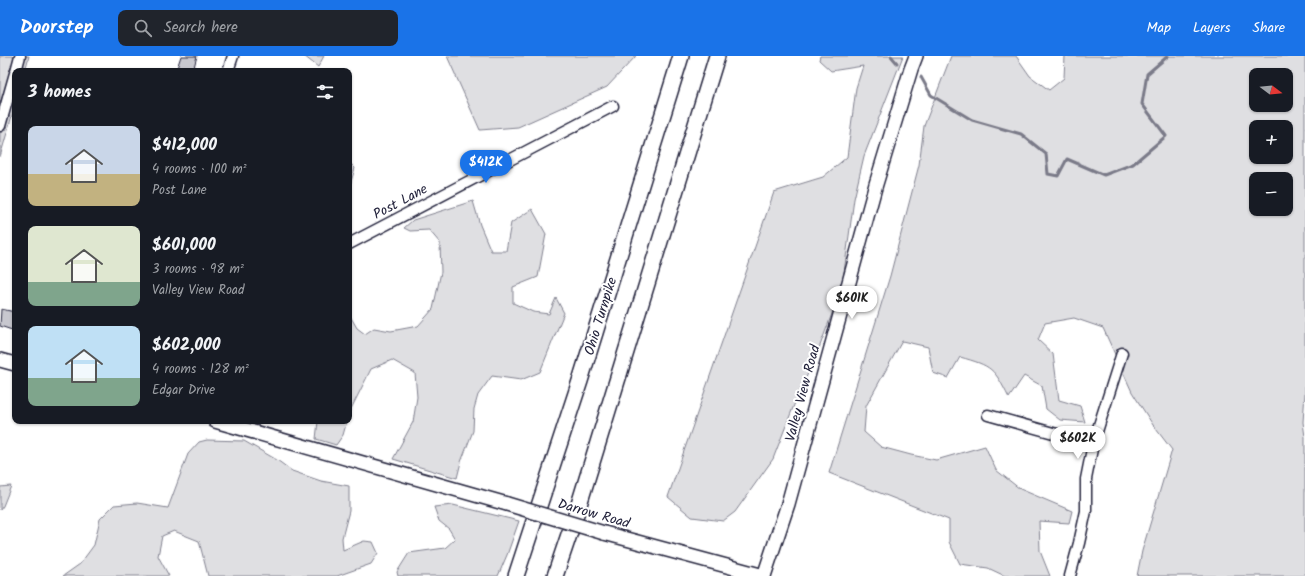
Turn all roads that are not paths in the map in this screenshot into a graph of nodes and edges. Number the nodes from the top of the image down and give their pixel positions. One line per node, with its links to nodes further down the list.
1 (20, 56): 6 (street)
2 (233, 56): 7 (street)
3 (681, 56): 19 (highway, Ohio Turnpike)
4 (717, 56): 20 (highway)
5 (916, 56): 18 (main road, Valley View Road)
6 (16, 68)
7 (229, 68)
8 (12, 83): 10 (street)
9 (613, 106): 11 (street, Post Lane)
10 (0, 126)
11 (352, 242)
12 (1122, 353): 17 (street)
13 (0, 360): 14 (main road)
14 (12, 363)
15 (988, 415): 17 (street)
16 (226, 424): 18 (main road, Darrow Road, bridge)
17 (1093, 444): 21 (street)
18 (759, 575)
19 (516, 576)
20 (555, 576)
21 (1070, 576)

